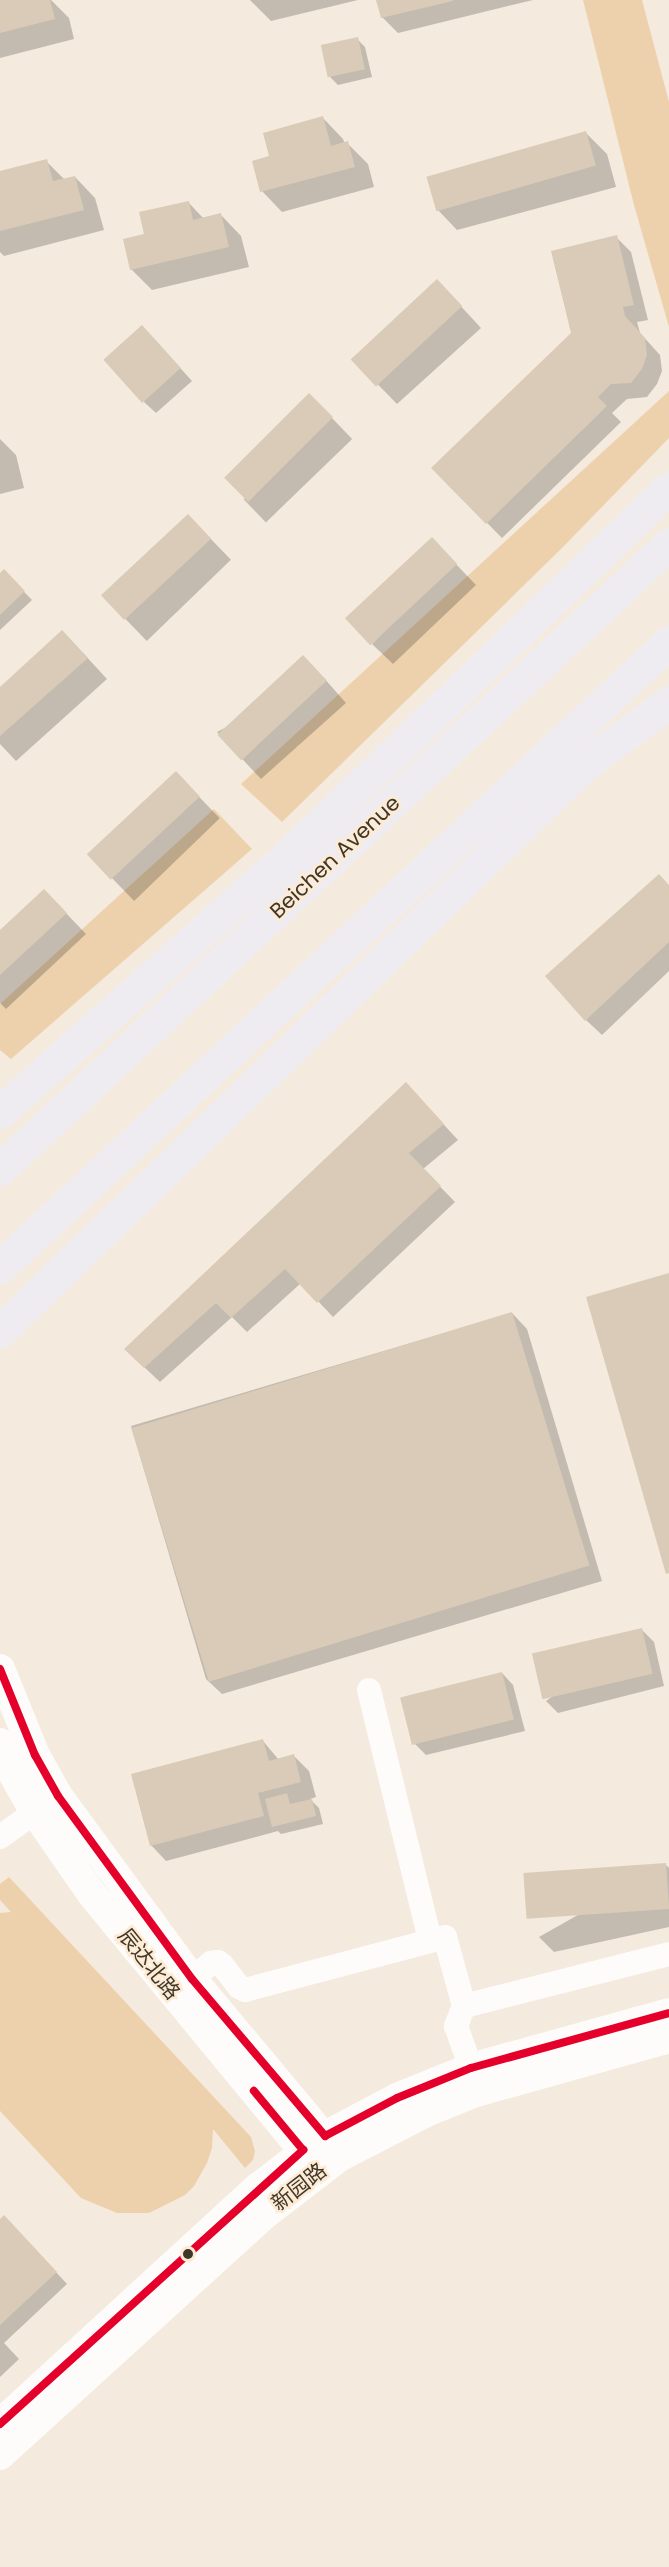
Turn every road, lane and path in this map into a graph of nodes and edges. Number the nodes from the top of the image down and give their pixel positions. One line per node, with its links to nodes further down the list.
1 (669, 488): 5 (main road)
2 (669, 544): 6 (main road, Beichen Avenue)
3 (669, 642): 7 (main road)
4 (669, 702): 8 (main road)
5 (0, 1112)
6 (0, 1169)
7 (0, 1266)
8 (0, 1331)
9 (0, 1669): 12 (street, 辰达北路)
10 (369, 1690): 14 (street)
11 (0, 1743): 12 (street, 辰达北路)
12 (47, 1804): 13 (street); 16 (street, 辰达北路)
13 (0, 1837)
14 (430, 1941): 16 (street); 17 (street)
15 (669, 1954): 17 (street)
16 (183, 1987): 21 (street, 辰达北路)
17 (464, 2006): 20 (street)
18 (669, 2013): 20 (street, 新园路)
19 (669, 2038): 21 (street, 新园路)
20 (471, 2068): 21 (street, 新园路)
21 (322, 2154): 22 (street, 新园路); 23 (street, 新园路)
22 (0, 2424)
23 (0, 2455)

